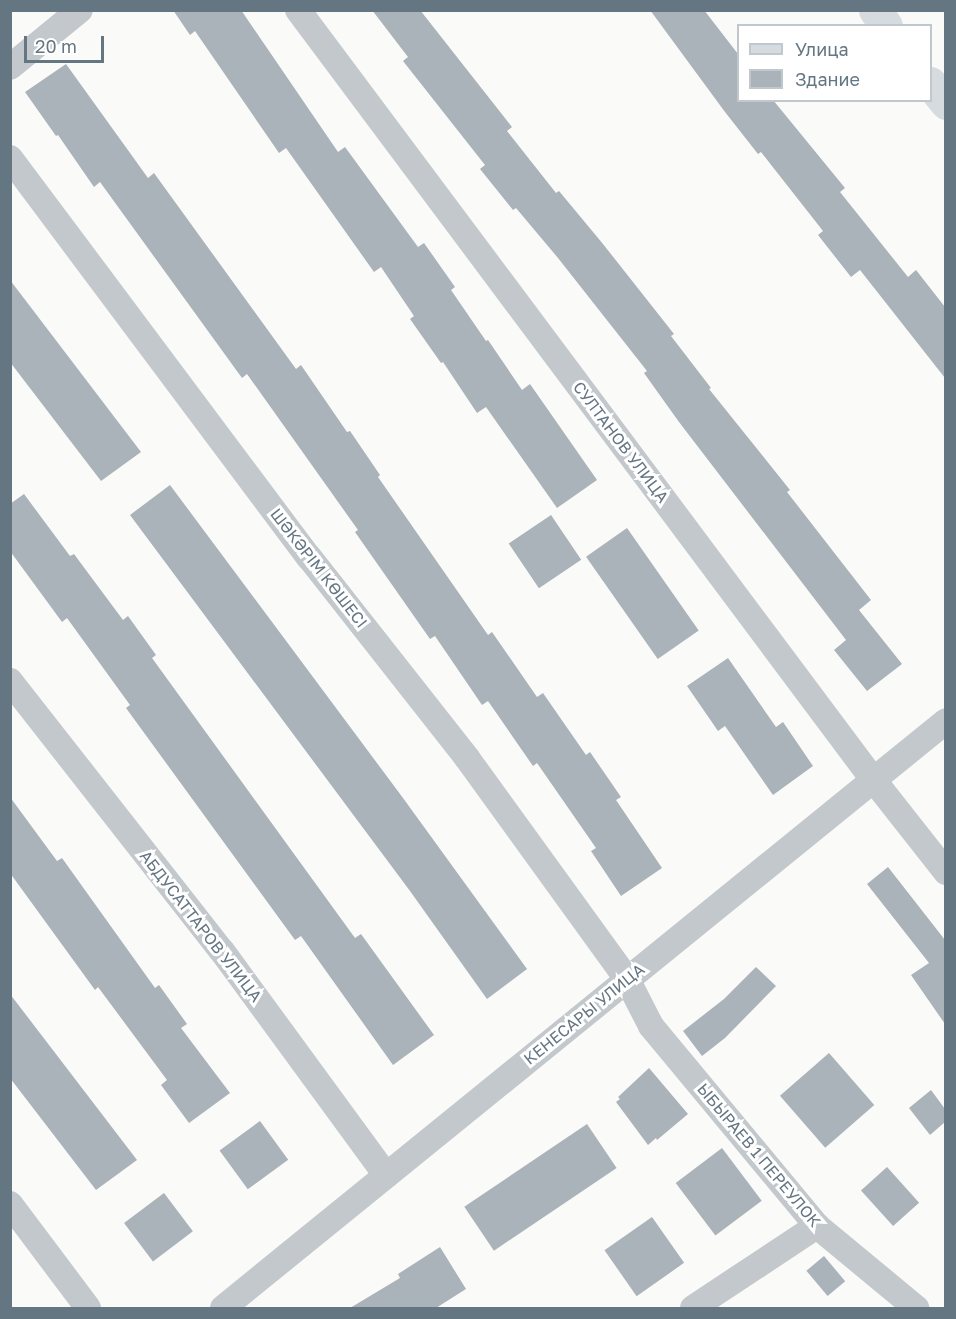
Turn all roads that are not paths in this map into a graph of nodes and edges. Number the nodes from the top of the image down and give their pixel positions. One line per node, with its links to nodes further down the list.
1 (81, 10): 5 (street)
2 (298, 10): 11 (street, СУЛТАНОВ УЛИЦА)
3 (874, 10): 4 (street)
4 (884, 24)
5 (10, 67)
6 (932, 86): 7 (street)
7 (945, 103)
8 (10, 158): 13 (street, ШӘКӘРІМ КӨШЕСІ)
9 (10, 681): 14 (street, АБДУСАТТАРОВ УЛИЦА)
10 (945, 721): 11 (street, КЕНЕСАРЫ УЛИЦА)
11 (872, 778): 12 (street, СУЛТАНОВ УЛИЦА); 13 (street, КЕНЕСАРЫ УЛИЦА)
12 (945, 872)
13 (627, 979): 14 (street, КЕНЕСАРЫ УЛИЦА); 16 (street, ЫБЫРАЕВ 1 ПЕРЕУЛОК)
14 (386, 1175): 18 (street, КЕНЕСАРЫ УЛИЦА)
15 (10, 1204): 17 (street)
16 (817, 1226): 19 (street); 20 (street, ЫБЫРАЕВ 1 ПЕРЕУЛОК)
17 (88, 1308)
18 (223, 1308)
19 (693, 1308)
20 (916, 1308)

